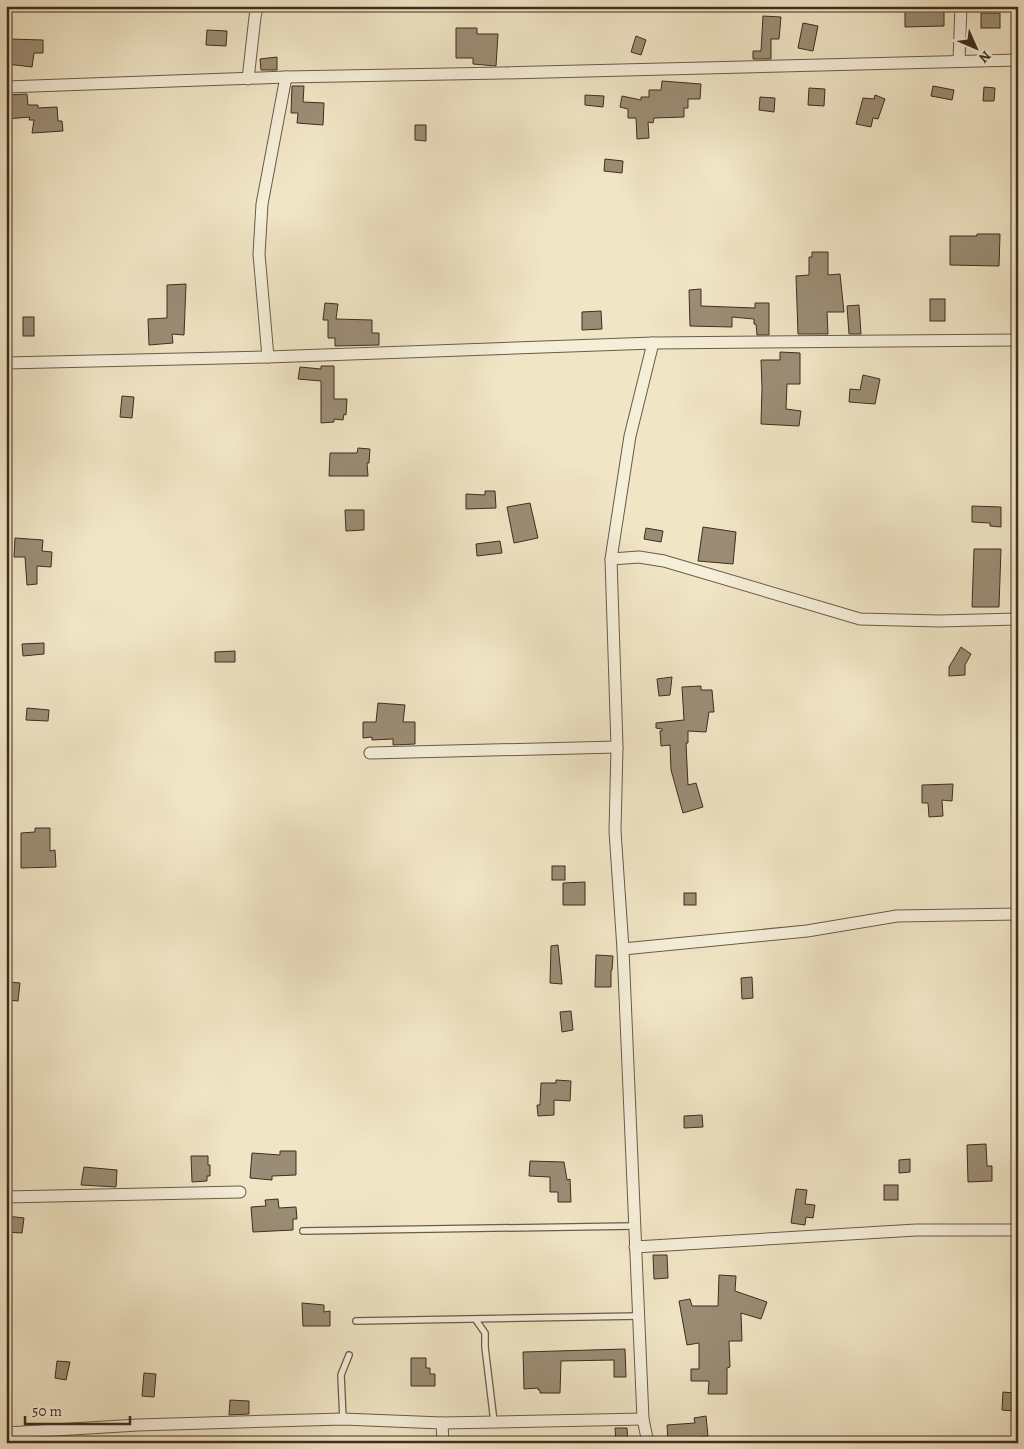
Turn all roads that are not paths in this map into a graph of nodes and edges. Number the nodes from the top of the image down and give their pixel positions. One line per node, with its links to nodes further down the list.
1 (262, 6): 6 (street)
2 (961, 6): 3 (street)
3 (960, 60): 4 (street); 5 (street)
4 (1018, 60)
5 (286, 77): 6 (street); 10 (street)
6 (248, 79): 7 (street)
7 (6, 87)
8 (1018, 340): 9 (street)
9 (653, 343): 10 (street); 12 (street)
10 (268, 357): 11 (street)
11 (6, 363)
12 (611, 559): 13 (street); 14 (street)
13 (1018, 619)
14 (617, 747): 15 (street); 17 (street)
15 (370, 753)
16 (1018, 914): 17 (street)
17 (623, 949): 20 (street)
18 (240, 1192): 19 (street)
19 (6, 1197)
20 (634, 1226): 22 (lane); 23 (street)
21 (1018, 1230): 23 (street)
22 (303, 1231)
23 (635, 1247): 24 (street)
24 (640, 1316): 25 (lane); 29 (street)
25 (476, 1320): 26 (lane); 30 (lane)
26 (356, 1321)
27 (349, 1355): 28 (lane)
28 (344, 1419): 31 (street); 32 (street)
29 (643, 1419): 30 (street); 33 (street)
30 (494, 1422): 31 (street)
31 (442, 1423): 34 (street)
32 (6, 1433)
33 (650, 1442)
34 (443, 1443)

